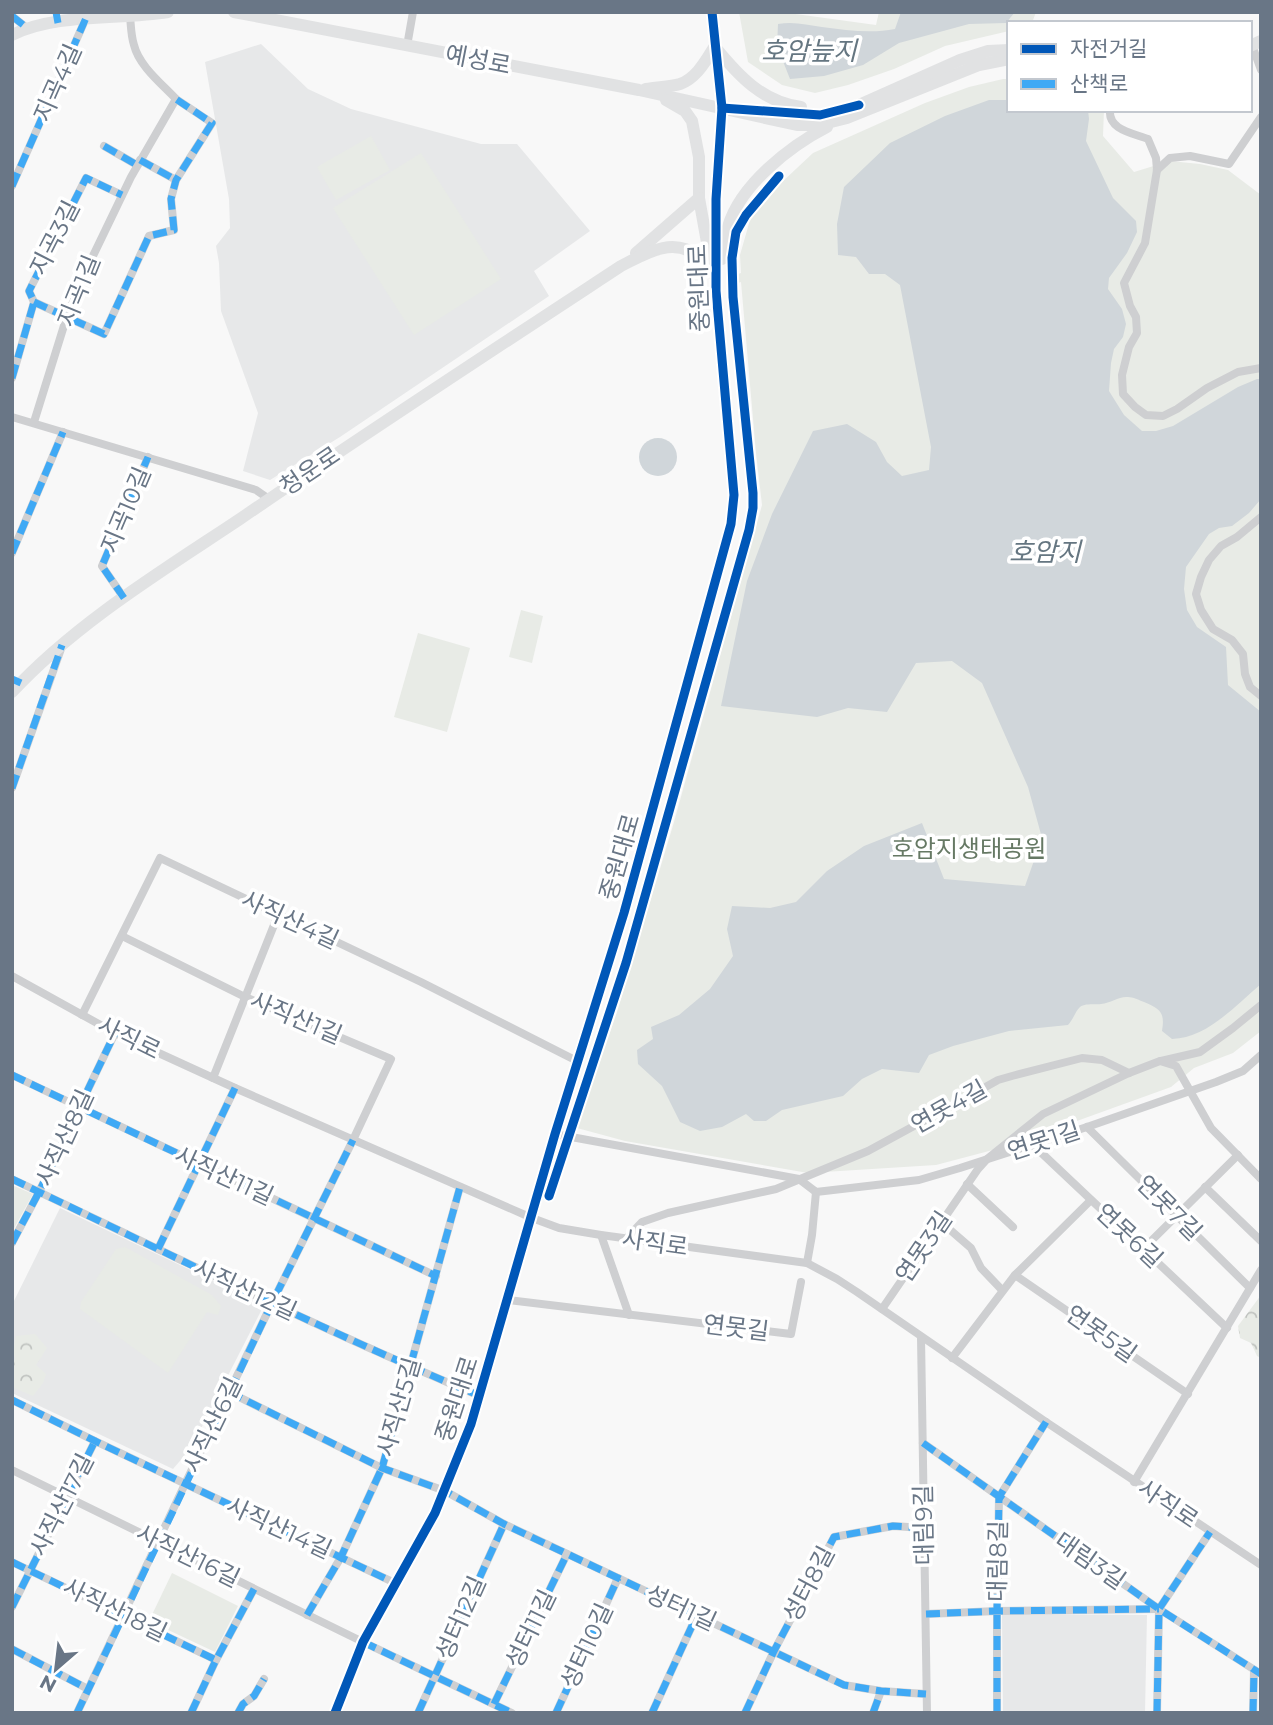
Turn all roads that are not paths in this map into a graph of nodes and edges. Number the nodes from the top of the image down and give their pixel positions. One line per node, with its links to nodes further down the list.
1 (168, 12): 7 (street)
2 (234, 12): 5 (street, 예성로)
3 (413, 12): 14 (street)
4 (712, 12): 15 (street, 중원대로)
5 (255, 14): 14 (street, 예성로)
6 (13, 15): 10 (street)
7 (125, 15): 9 (street); 20 (street)
8 (57, 18): 9 (street); 10 (street)
9 (86, 18): 30 (street, 지곡4길)
10 (27, 28): 12 (street)
11 (1261, 32): 13 (street)
12 (12, 35)
13 (1253, 42): 18 (street)
14 (407, 46): 19 (street, 예성로)
15 (715, 46): 19 (street); 21 (street); 22 (street, 중원대로)
16 (1007, 50): 21 (street)
17 (1007, 59): 25 (street)
18 (1261, 70)
19 (639, 90): 22 (street, 예성로); 32 (street)
20 (176, 99): 27 (street, 지곡1길); 29 (street)
21 (859, 105): 22 (street)
22 (722, 108): 25 (street); 35 (street, 중원대로)
23 (1110, 112): 28 (street)
24 (1261, 117): 28 (street)
25 (843, 119): 35 (street)
26 (104, 146): 27 (street)
27 (139, 162): 29 (street); 31 (street, 지곡1길)
28 (1157, 170): 38 (street)
29 (176, 180): 37 (street)
30 (12, 186)
31 (122, 195): 36 (street, 지곡3길); 37 (street, 지곡1길)
32 (699, 198): 33 (street); 34 (street)
33 (621, 266): 34 (street); 44 (street, 청운로)
34 (712, 273): 35 (street)
35 (716, 291): 60 (street, 중원대로)
36 (34, 302): 37 (street); 39 (street, 지곡3길)
37 (67, 316): 41 (street, 지곡1길)
38 (1261, 368)
39 (12, 378)
40 (12, 417): 41 (street, 지곡10길)
41 (34, 422): 42 (street, 지곡10길)
42 (63, 432): 43 (street, 지곡10길); 46 (street)
43 (148, 457): 44 (street, 지곡10길); 47 (street, 지곡10길)
44 (269, 499): 47 (street, 청운로)
45 (1261, 517): 50 (street)
46 (13, 548)
47 (124, 598): 48 (street, 청운로)
48 (62, 645): 49 (street, 청운로); 51 (street)
49 (15, 685)
50 (1261, 696)
51 (12, 788)
52 (278, 915): 53 (street, 사직산4길); 55 (street); 60 (street, 사직산4길)
53 (122, 936): 55 (street, 사직산1길); 57 (street, 사직산4길)
54 (12, 976): 57 (street, 사직로)
55 (246, 997): 64 (street); 70 (street, 사직산1길)
56 (1261, 1005): 61 (street)
57 (82, 1015): 58 (street, 사직로)
58 (115, 1033): 64 (street, 사직로); 67 (street, 사직산8길)
59 (1261, 1055): 66 (street, 연못1길)
60 (578, 1061): 69 (street, 중원대로)
61 (1160, 1061): 62 (street); 66 (street)
62 (1129, 1073): 73 (street, 연못3길); 76 (street, 연못4길)
63 (12, 1075): 67 (street, 사직산11길)
64 (213, 1078): 65 (street, 사직로)
65 (235, 1088): 70 (street, 사직로); 74 (street)
66 (1189, 1090): 68 (street, 연못1길); 72 (street)
67 (79, 1108): 74 (street, 사직산11길); 81 (street, 사직산8길)
68 (1087, 1127): 71 (street, 연못1길); 84 (street, 연못7길)
69 (555, 1134): 76 (street); 85 (street, 중원대로)
70 (353, 1140): 79 (street, 사직로); 86 (street, 사직산6길)
71 (1032, 1144): 73 (street, 연못1길); 83 (street, 연못6길)
72 (1238, 1155): 77 (street); 80 (street)
73 (987, 1159): 78 (street, 연못3길); 82 (street, 연못1길)
74 (199, 1164): 86 (street, 사직산11길); 93 (street)
75 (12, 1179): 81 (street, 사직산12길)
76 (799, 1179): 82 (street); 90 (street, 연못4길)
77 (1261, 1179)
78 (967, 1185): 87 (street, 연못3길); 88 (street, 연못3길)
79 (460, 1187): 85 (street, 사직로); 98 (street, 사직산5길)
80 (1205, 1187): 84 (street); 91 (street)
81 (39, 1192): 92 (street, 사직산8길); 93 (street, 사직산12길)
82 (816, 1192): 95 (street)
83 (1091, 1200): 94 (street, 연못6길); 97 (street)
84 (1177, 1216): 94 (street); 100 (street, 연못7길)
85 (532, 1218): 89 (street, 사직로); 102 (street, 중원대로)
86 (314, 1219): 98 (street, 사직산11길); 103 (street, 사직산6길)
87 (941, 1222): 101 (street); 104 (street, 연못3길)
88 (1013, 1227)
89 (600, 1235): 90 (street, 사직로); 105 (street)
90 (626, 1239): 95 (street, 사직로)
91 (1261, 1241)
92 (12, 1242)
93 (159, 1249): 103 (street, 사직산12길)
94 (1143, 1249): 106 (street, 연못6길)
95 (807, 1263): 104 (street, 사직로)
96 (1261, 1269): 100 (street)
97 (1014, 1275): 101 (street); 111 (street, 연못5길)
98 (436, 1276): 109 (street, 사직산5길)
99 (801, 1282): 105 (street, 연못길)
100 (1250, 1288): 106 (street)
101 (1002, 1290): 108 (street)
102 (508, 1300): 105 (street, 연못길); 112 (street, 중원대로)
103 (272, 1303): 109 (street, 사직산12길); 110 (street, 사직산6길)
104 (882, 1310): 107 (street, 사직로)
105 (629, 1315)
106 (1227, 1328): 111 (street)
107 (922, 1337): 108 (street, 사직로); 116 (street, 대림9길)
108 (952, 1358): 114 (street, 사직로)
109 (411, 1367): 112 (street, 사직산12길); 117 (street, 사직산5길)
110 (229, 1392): 117 (street, 성터1길); 120 (street, 사직산6길)
111 (1188, 1394): 119 (street)
112 (480, 1396): 121 (street, 중원대로)
113 (12, 1400): 115 (street, 사직산14길)
114 (1046, 1422): 119 (street, 사직로); 123 (street, 대림8길)
115 (95, 1441): 120 (street, 사직산14길); 122 (street, 사직산17길)
116 (923, 1443): 123 (street, 대림3길); 125 (street, 대림9길)
117 (382, 1468): 121 (street, 성터1길); 129 (street, 사직산5길)
118 (12, 1470): 122 (street, 사직산16길)
119 (1134, 1482): 126 (street, 사직로)
120 (185, 1484): 127 (street, 사직산6길); 129 (street, 사직산14길)
121 (445, 1492): 124 (street, 성터1길); 134 (street, 중원대로)
122 (66, 1497): 127 (street, 사직산16길); 132 (street, 사직산17길)
123 (999, 1497): 137 (street, 대림3길); 138 (street, 대림8길)
124 (504, 1524): 128 (street, 성터1길); 148 (street, 성터12길)
125 (923, 1528): 140 (street, 대림9길); 145 (street, 성터8길)
126 (1210, 1532): 131 (street, 사직로); 137 (street)
127 (158, 1542): 135 (street, 사직산16길); 139 (street, 사직산6길)
128 (567, 1554): 133 (street, 성터1길); 153 (street, 성터11길)
129 (341, 1557): 134 (street, 사직산14길); 141 (street, 사직산5길)
130 (12, 1562): 132 (street, 사직산18길)
131 (1261, 1565)
132 (30, 1570): 136 (street, 사직산17길); 139 (street, 사직산18길)
133 (618, 1578): 142 (street, 성터1길); 160 (street, 성터10길)
134 (395, 1583): 143 (street, 중원대로)
135 (254, 1589): 141 (street, 사직산16길); 146 (street)
136 (12, 1607)
137 (1159, 1609): 138 (street); 147 (street, 대림3길); 166 (street)
138 (997, 1611): 140 (street); 165 (street, 대림8길)
139 (124, 1614): 146 (street, 사직산18길); 150 (street, 사직산6길)
140 (926, 1614): 152 (street, 대림9길)
141 (307, 1615): 143 (street, 사직산16길)
142 (697, 1615): 145 (street, 성터1길); 161 (street)
143 (363, 1642): 148 (street, 사직산16길); 157 (street, 중원대로)
144 (12, 1648): 150 (street)
145 (774, 1651): 151 (street, 성터1길); 162 (street, 성터8길)
146 (216, 1660): 155 (street)
147 (1257, 1672): 167 (street)
148 (435, 1676): 153 (street, 사직산16길); 158 (street, 성터12길)
149 (264, 1679): 156 (street)
150 (88, 1689): 154 (street, 사직산6길)
151 (881, 1691): 152 (street, 성터1길); 163 (street)
152 (926, 1694): 164 (street, 대림9길)
153 (494, 1704): 159 (street, 사직산16길)
154 (77, 1713)
155 (191, 1713)
156 (238, 1713)
157 (335, 1713)
158 (418, 1713)
159 (512, 1713)
160 (556, 1713)
161 (652, 1713)
162 (745, 1713)
163 (873, 1713)
164 (927, 1713)
165 (998, 1713)
166 (1157, 1713)
167 (1253, 1713)

